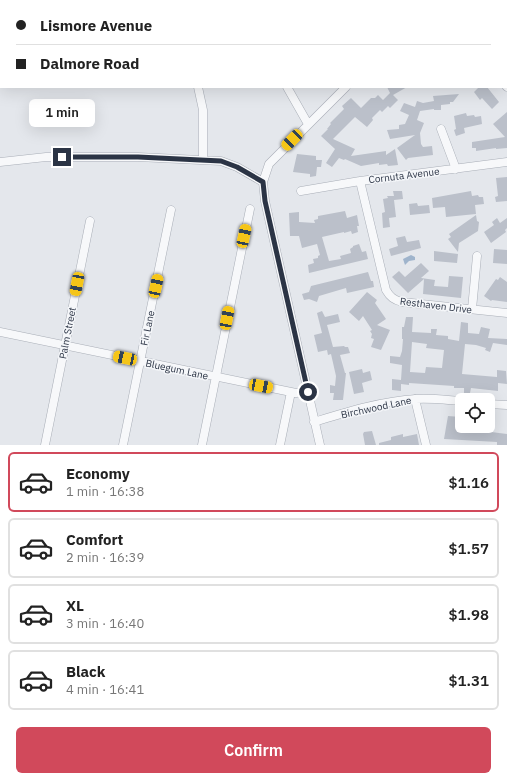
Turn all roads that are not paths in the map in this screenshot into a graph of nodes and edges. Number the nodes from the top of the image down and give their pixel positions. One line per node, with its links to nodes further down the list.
1 (198, 88): 6 (street)
2 (288, 88): 4 (street)
3 (345, 88): 4 (street)
4 (308, 124): 12 (street)
5 (441, 129): 10 (street)
6 (203, 160): 7 (street); 12 (street)
7 (0, 162): 9 (street)
8 (507, 162): 10 (street, Cornuta Avenue)
9 (0, 168)
10 (456, 169): 11 (street, Cornuta Avenue)
11 (360, 181): 13 (street, Cornuta Avenue); 18 (street, Resthaven Drive)
12 (263, 182): 25 (street)
13 (301, 191)
14 (250, 209): 23 (street)
15 (171, 210): 22 (street, Fir Lane)
16 (90, 221): 21 (street, Palm Street)
17 (477, 256): 18 (street)
18 (472, 309): 19 (street, Resthaven Drive)
19 (507, 313)
20 (0, 332): 21 (street, Bluegum Lane)
21 (65, 346): 22 (street, Bluegum Lane); 31 (street, Palm Street)
22 (140, 362): 23 (street, Bluegum Lane); 32 (street, Fir Lane)
23 (215, 377): 24 (street, Bluegum Lane); 33 (street)
24 (291, 392): 25 (street, Bluegum Lane); 34 (street)
25 (308, 392): 30 (street)
26 (415, 399): 27 (street, Birchwood Lane); 30 (street, Birchwood Lane); 36 (street)
27 (455, 400)
28 (495, 404): 29 (street)
29 (507, 405)
30 (314, 422): 35 (street)
31 (45, 445)
32 (123, 445)
33 (202, 445)
34 (280, 445)
35 (320, 445)
36 (426, 445)

